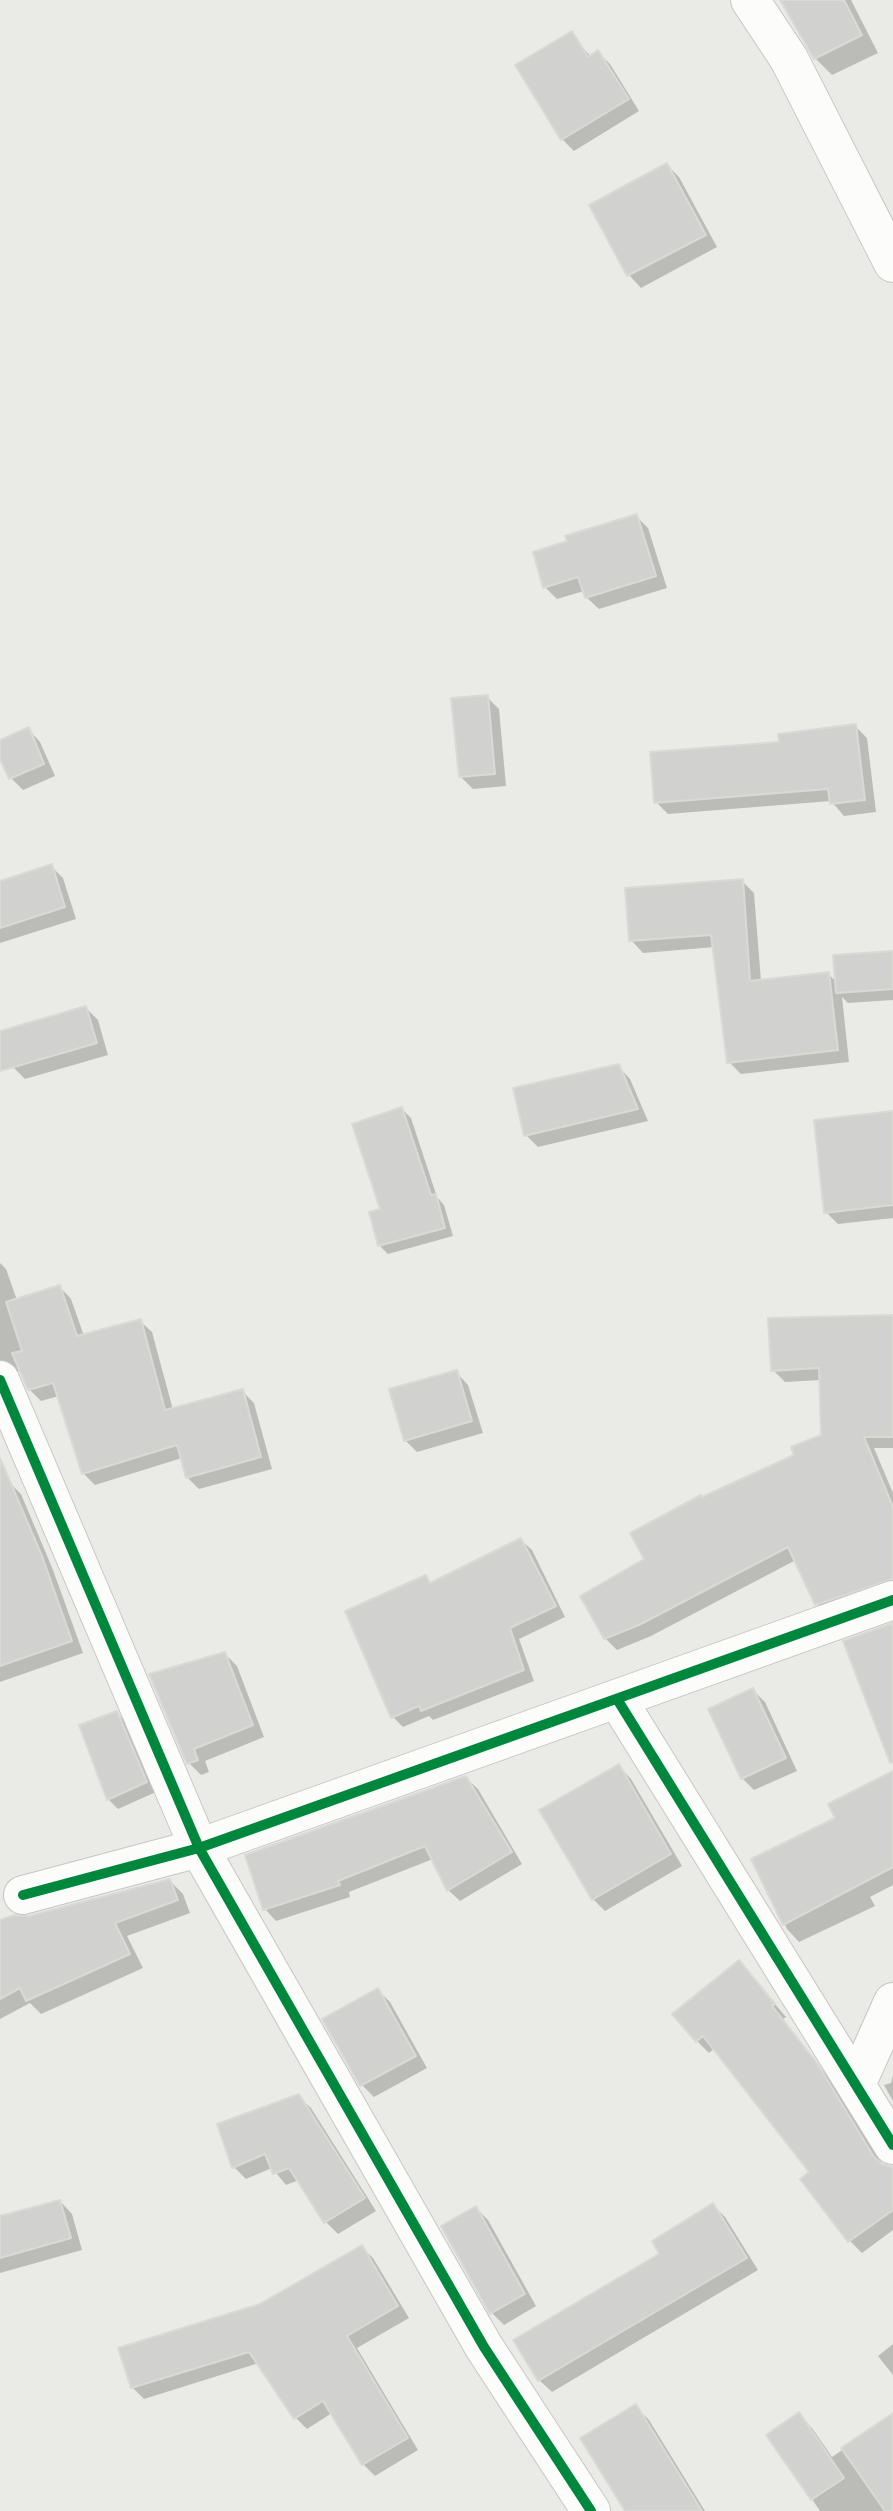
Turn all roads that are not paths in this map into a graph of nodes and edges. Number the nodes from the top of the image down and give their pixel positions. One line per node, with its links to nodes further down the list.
1 (750, 0): 2 (street)
2 (893, 263)
3 (0, 1380): 6 (street)
4 (893, 1600): 5 (street)
5 (617, 1699): 6 (street); 9 (street)
6 (199, 1848): 7 (street); 11 (street)
7 (23, 1895)
8 (893, 2002): 9 (street)
9 (856, 2085): 10 (street)
10 (893, 2145)
11 (591, 2511)

